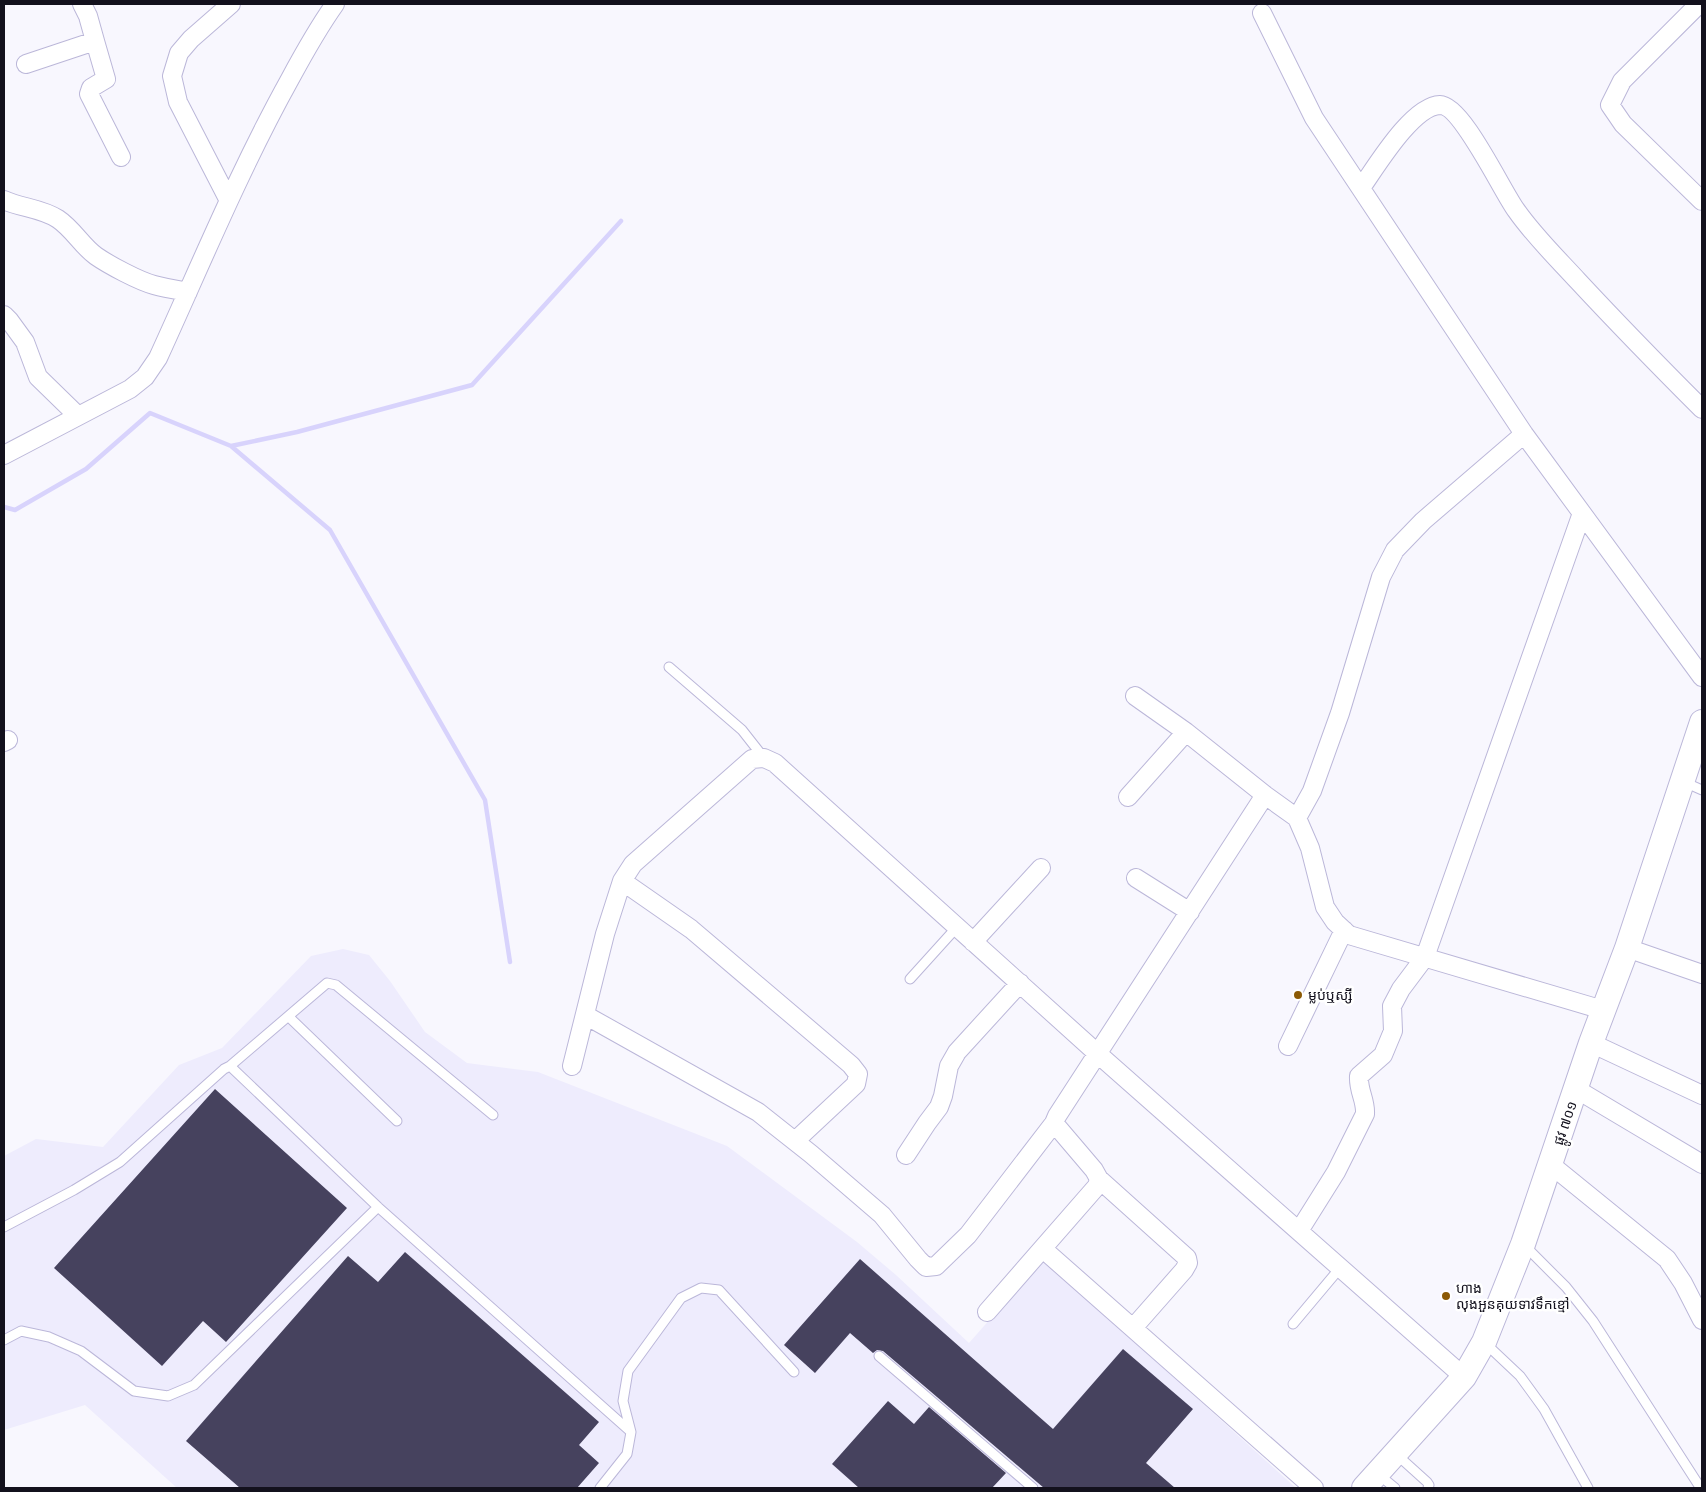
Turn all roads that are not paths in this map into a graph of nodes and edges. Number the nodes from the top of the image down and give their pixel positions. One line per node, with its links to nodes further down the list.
1 (82, 4): 6 (street)
2 (231, 4): 10 (street)
3 (335, 4): 10 (street)
4 (1699, 4): 12 (street)
5 (1260, 8): 9 (street)
6 (95, 41): 7 (street); 8 (street)
7 (26, 64)
8 (121, 157)
9 (1361, 188): 15 (street); 17 (street)
10 (228, 199): 13 (street)
11 (4, 200): 13 (street)
12 (1702, 201)
13 (188, 292): 16 (street)
14 (4, 315): 16 (street)
15 (1702, 409)
16 (78, 416): 18 (street)
17 (1524, 434): 19 (street); 29 (street)
18 (4, 455)
19 (1582, 513): 21 (street); 38 (street)
20 (669, 667): 25 (lane)
21 (1702, 677)
22 (1135, 696): 24 (street)
23 (1702, 722): 26 (main road, ផ្លូវ ៧០១)
24 (1186, 732): 27 (street); 28 (street)
25 (764, 758): 32 (street); 34 (street)
26 (1692, 786): 37 (main road, ផ្លូវ ៧០១)
27 (1265, 795): 29 (street); 33 (street)
28 (1128, 797)
29 (1297, 818): 35 (street)
30 (1041, 868): 36 (street)
31 (1136, 878): 33 (street)
32 (622, 880): 43 (street); 55 (street)
33 (1190, 912): 47 (street)
34 (957, 927): 36 (street); 40 (lane)
35 (1344, 930): 38 (street); 46 (street)
36 (974, 942): 41 (street)
37 (1627, 948): 39 (street); 42 (main road, ផ្លូវ ៧០១)
38 (1425, 958): 42 (street); 62 (street)
39 (1702, 974)
40 (910, 979)
41 (1020, 983): 47 (street); 56 (street)
42 (1603, 1010): 45 (main road, ផ្លូវ ៧០១)
43 (585, 1015): 49 (street); 55 (street)
44 (289, 1017): 48 (lane); 52 (lane); 53 (lane)
45 (1591, 1043): 50 (main road, ផ្លូវ ៧០១); 51 (street)
46 (1288, 1046)
47 (1098, 1054): 54 (street); 62 (street)
48 (230, 1066): 60 (lane); 61 (lane)
49 (572, 1066)
50 (1576, 1089): 57 (main road, ផ្លូវ ៧០១); 58 (street)
51 (1702, 1095)
52 (493, 1115)
53 (397, 1121)
54 (1054, 1123): 55 (street); 59 (street)
55 (795, 1141)
56 (906, 1155)
57 (1550, 1164): 63 (main road, ផ្លូវ ៧០១); 67 (street)
58 (1702, 1164)
59 (1099, 1180): 64 (street); 69 (street)
60 (378, 1207): 70 (lane); 75 (lane)
61 (4, 1227)
62 (1300, 1231): 65 (street)
63 (1522, 1244): 71 (main road, ផ្លូវ ៧០១); 78 (lane)
64 (1043, 1248): 66 (street); 69 (street)
65 (1340, 1268): 68 (lane); 74 (street)
66 (987, 1312)
67 (1702, 1320)
68 (1293, 1324)
69 (1133, 1328): 81 (street)
70 (4, 1340)
71 (1484, 1342): 74 (main road, ផ្លូវ ៧០១); 83 (lane)
72 (879, 1356): 80 (lane)
73 (794, 1372): 75 (lane)
74 (1464, 1377): 76 (main road, ផ្លូវ ៧០១)
75 (631, 1432): 79 (lane)
76 (1395, 1454): 77 (main road, ផ្លូវ ៧០១); 82 (lane)
77 (1379, 1483)
78 (1698, 1484)
79 (600, 1488)
80 (1033, 1488)
81 (1314, 1488)
82 (1428, 1488)
83 (1588, 1488)

